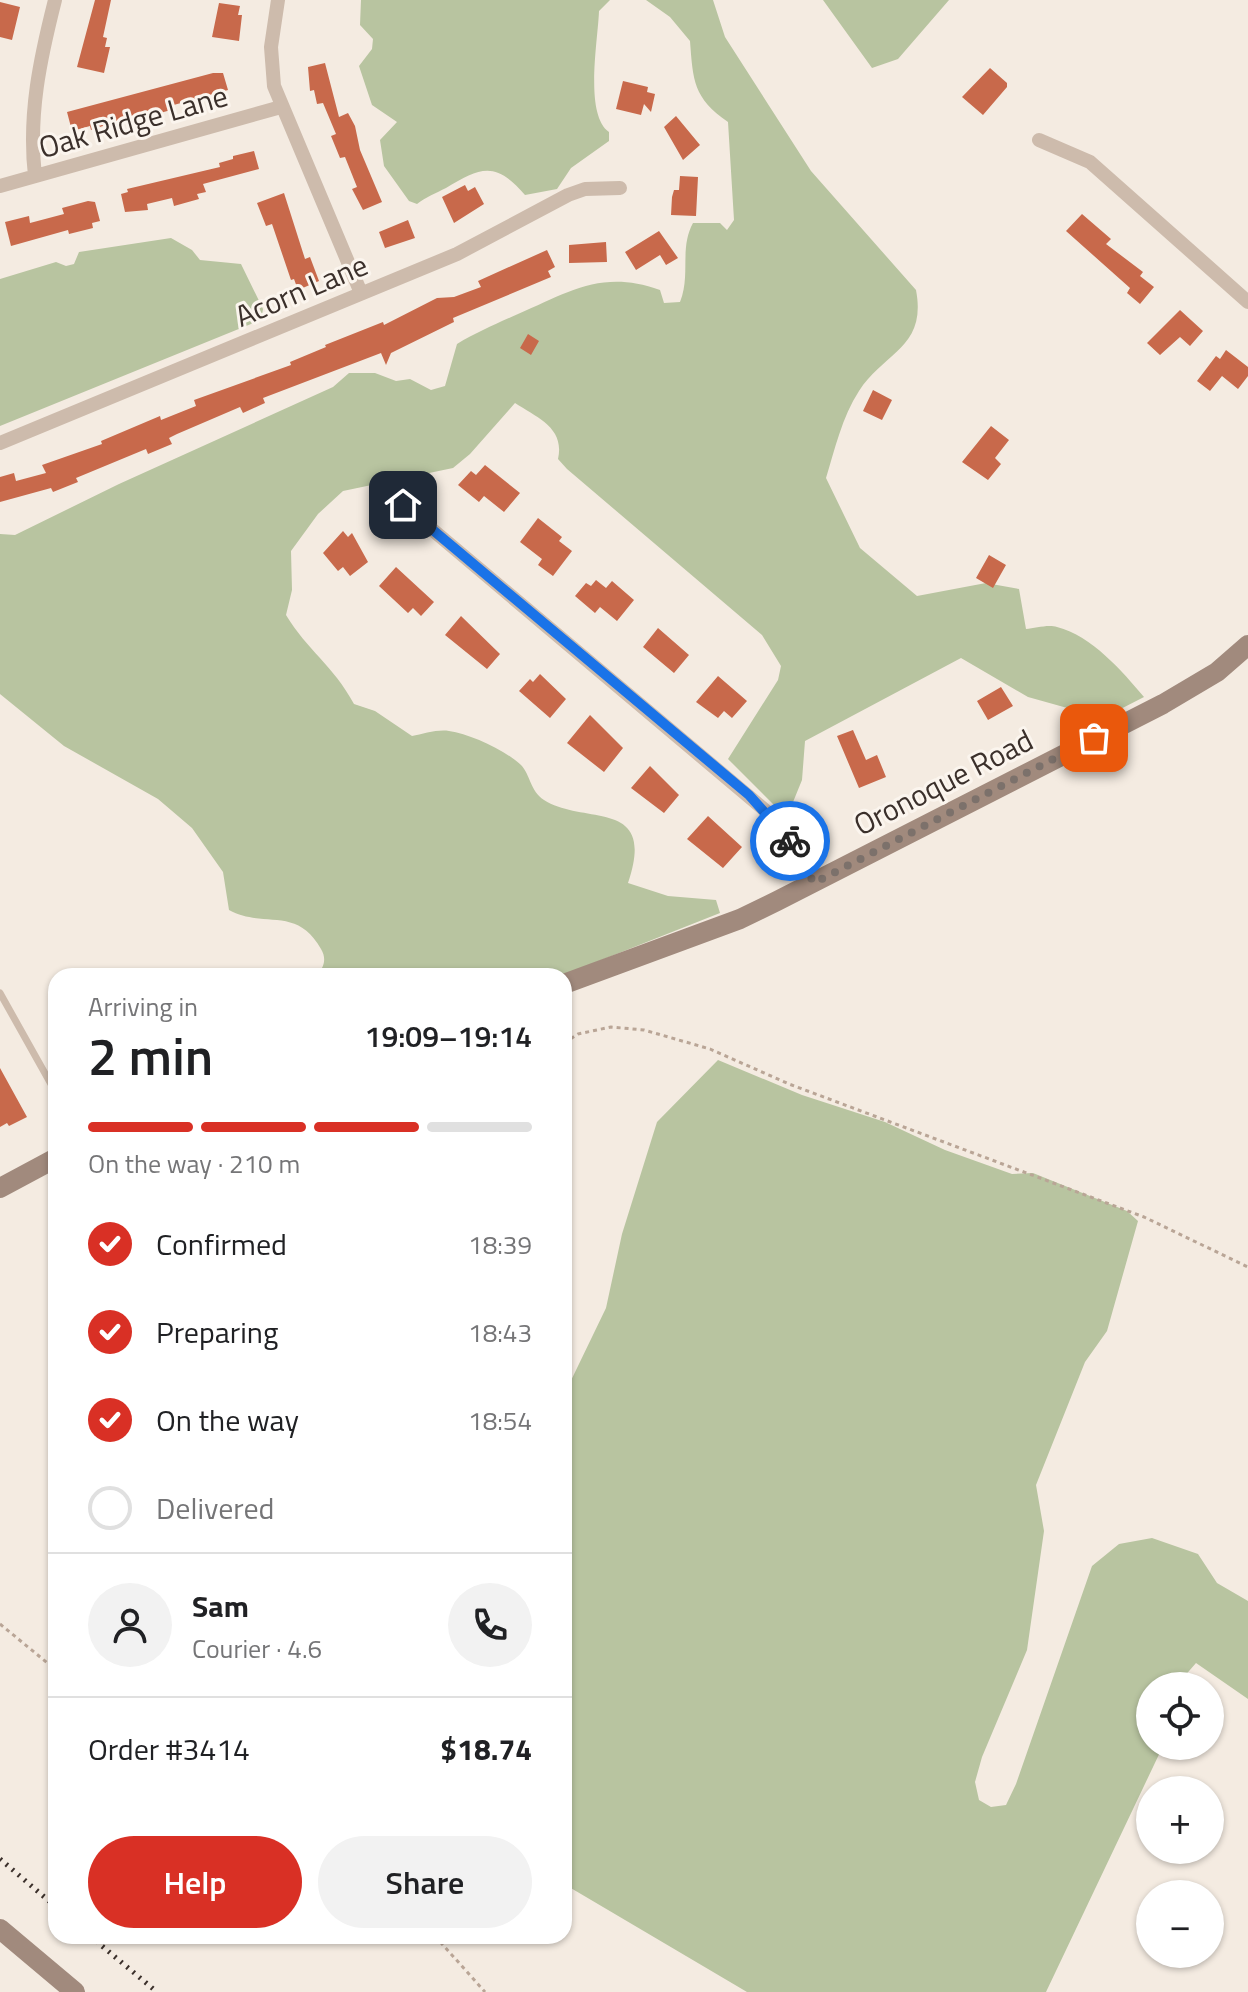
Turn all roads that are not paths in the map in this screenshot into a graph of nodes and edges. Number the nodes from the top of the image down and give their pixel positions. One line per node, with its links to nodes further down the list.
1 (55, 0): 5 (street)
2 (278, 0): 3 (street)
3 (281, 107): 5 (street, Oak Ridge Lane); 8 (street)
4 (1039, 140): 9 (street)
5 (35, 176): 6 (street, Oak Ridge Lane)
6 (0, 186)
7 (620, 188): 8 (street, Acorn Lane)
8 (361, 293): 10 (street, Acorn Lane)
9 (1248, 302)
10 (0, 443)
11 (403, 505): 13 (street)
12 (1248, 645): 13 (street, Oronoque Road)
13 (814, 883): 14 (street, Oronoque Road)
14 (572, 981)
15 (0, 993): 16 (lane)
16 (48, 1079)
17 (48, 1162): 18 (street)
18 (0, 1188)
19 (0, 1929): 20 (street)
20 (75, 1992)

